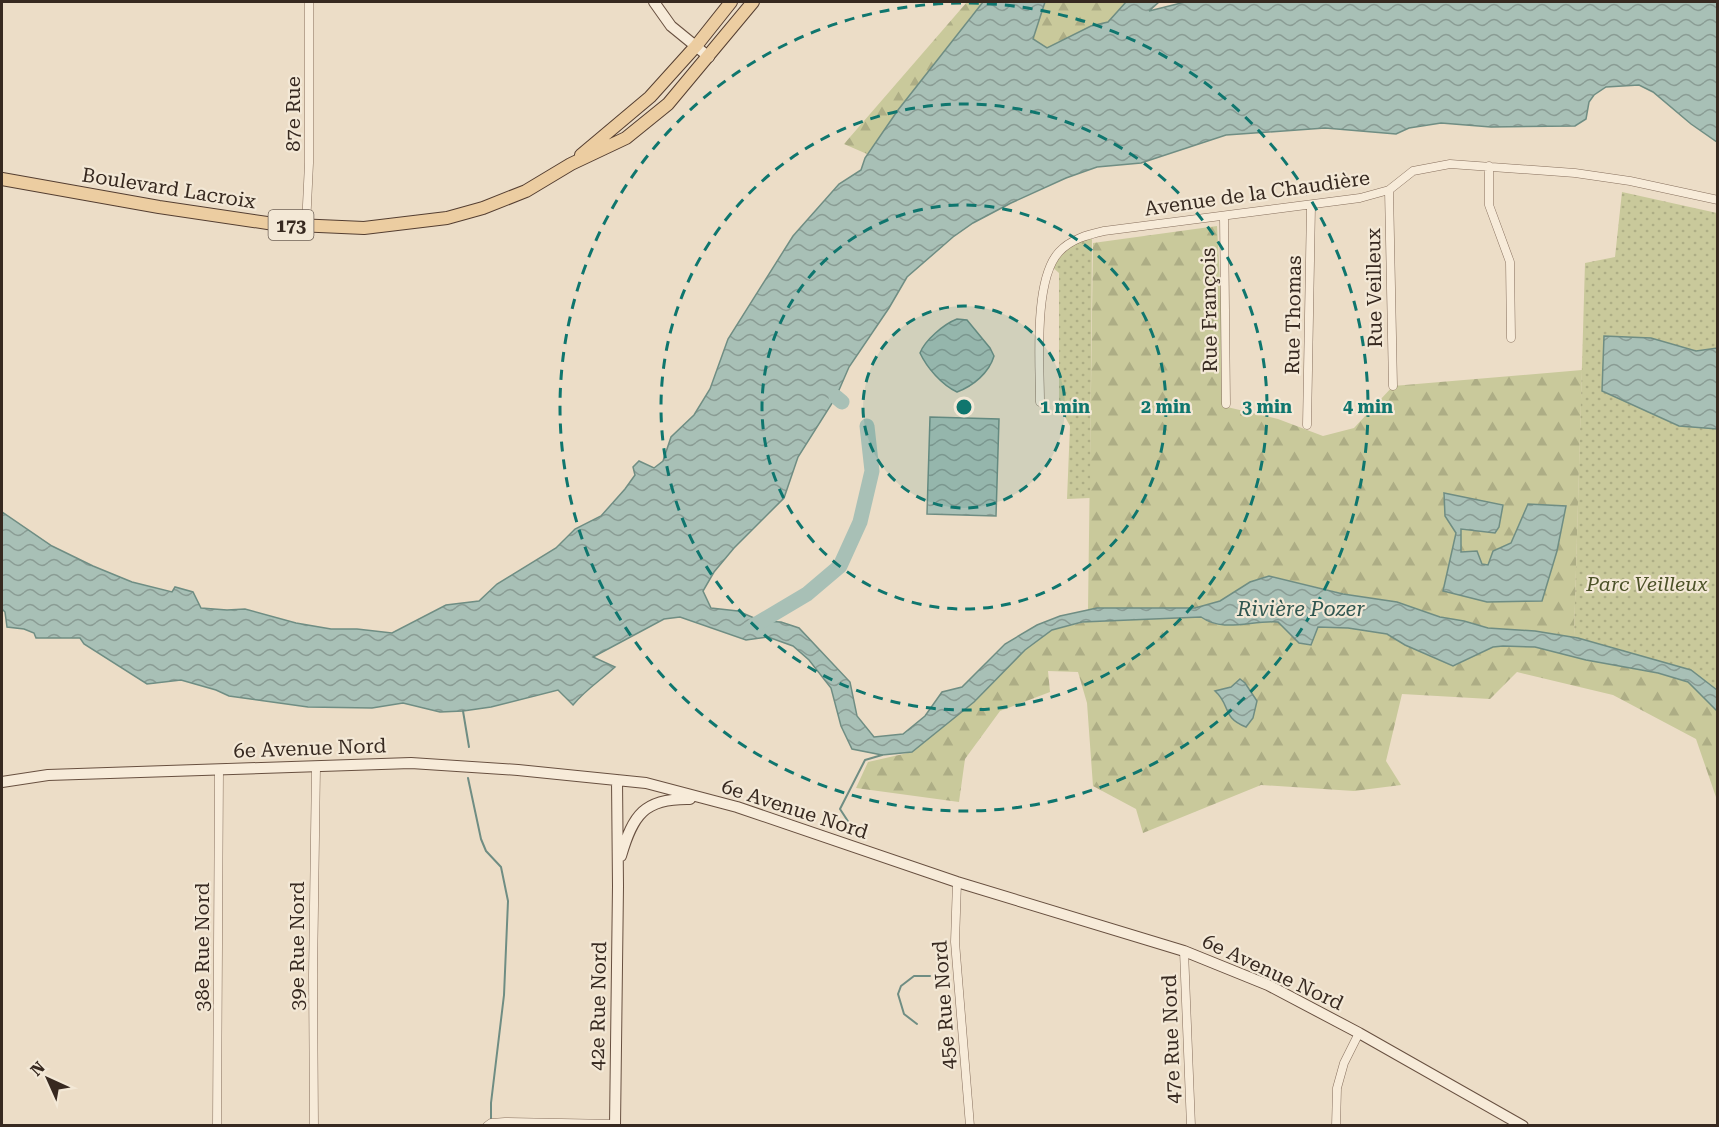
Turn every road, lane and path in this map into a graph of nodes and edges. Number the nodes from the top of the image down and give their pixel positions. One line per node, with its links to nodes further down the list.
1 (309, 2): 14 (street, 87e Rue)
2 (654, 2): 5 (main road)
3 (731, 2): 5 (main road, Boulevard Lacroix / 173)
4 (753, 2): 6 (main road, Boulevard Lacroix / 173)
5 (696, 46): 6 (main road); 7 (main road, Boulevard Lacroix / 173)
6 (709, 57): 7 (main road, Boulevard Lacroix / 173)
7 (571, 164): 14 (main road, Boulevard Lacroix / 173)
8 (1489, 166): 10 (street, Avenue de la Chaudière); 11 (street, Avenue de la Chaudière); 15 (street)
9 (2, 179): 14 (main road, Boulevard Lacroix / 173)
10 (1389, 190): 12 (street, Avenue de la Chaudière); 16 (street, Rue Veilleux)
11 (1718, 200)
12 (1311, 206): 13 (street, Avenue de la Chaudière); 19 (street, Rue Thomas)
13 (1224, 217): 17 (street, Avenue de la Chaudière); 18 (street, Rue François)
14 (306, 226)
15 (1511, 338)
16 (1393, 386)
17 (1040, 402)
18 (1226, 404)
19 (1307, 425)
20 (316, 766): 21 (main road, 6e Avenue Nord); 22 (main road, 6e Avenue Nord); 30 (street, 39e Rue Nord)
21 (219, 769): 23 (main road, 6e Avenue Nord); 29 (street, 38e Rue Nord)
22 (614, 780): 24 (main road, 6e Avenue Nord); 26 (main road, 42e Rue Nord)
23 (2, 782)
24 (708, 799): 25 (main road, 6e Avenue Nord); 26 (main road, 42e Rue Nord)
25 (957, 882): 27 (main road, 6e Avenue Nord); 33 (street, 45e Rue Nord)
26 (618, 886): 32 (main road, 42e Rue Nord)
27 (1185, 951): 28 (main road, 6e Avenue Nord); 34 (street, 47e Rue Nord)
28 (1359, 1033): 35 (street); 36 (main road, 6e Avenue Nord)
29 (218, 1125)
30 (314, 1125)
31 (487, 1125): 32 (street)
32 (615, 1125)
33 (970, 1125)
34 (1191, 1125)
35 (1336, 1125)
36 (1523, 1125)

